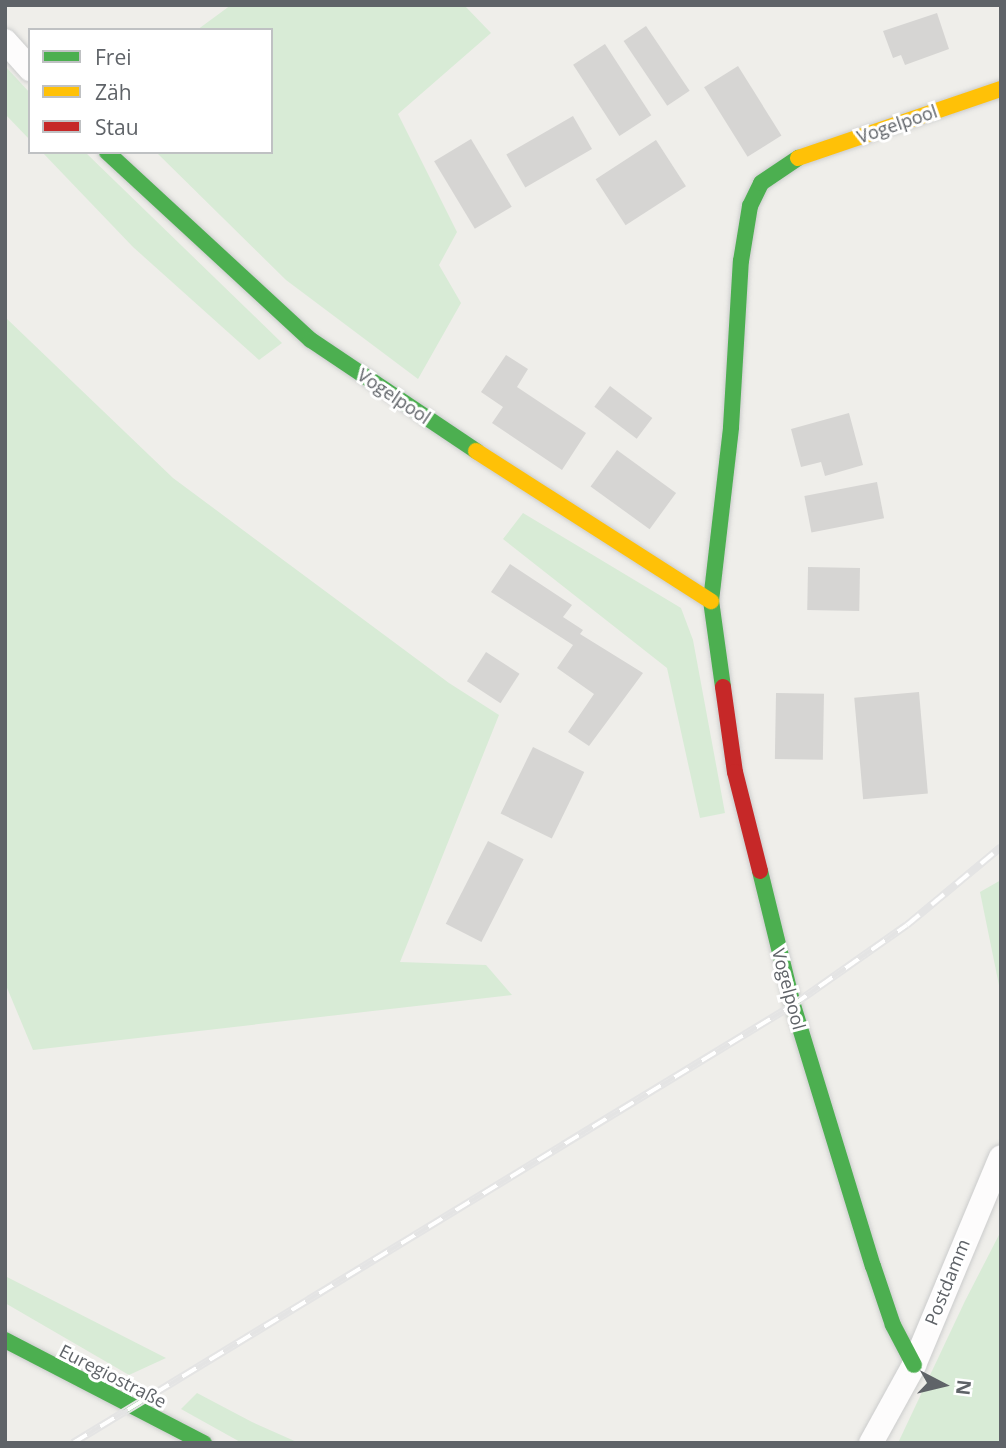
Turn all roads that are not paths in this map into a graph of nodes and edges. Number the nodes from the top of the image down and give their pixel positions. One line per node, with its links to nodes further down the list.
1 (5, 41): 2 (street)
2 (28, 67)
3 (1001, 89): 5 (street, Vogelpool)
4 (109, 154): 5 (street, Vogelpool)
5 (710, 601): 8 (street, Vogelpool)
6 (1001, 1157): 8 (street, Postdamm)
7 (5, 1340): 9 (street, Euregiostraße)
8 (914, 1365): 10 (street, Postdamm)
9 (204, 1443)
10 (872, 1443)

